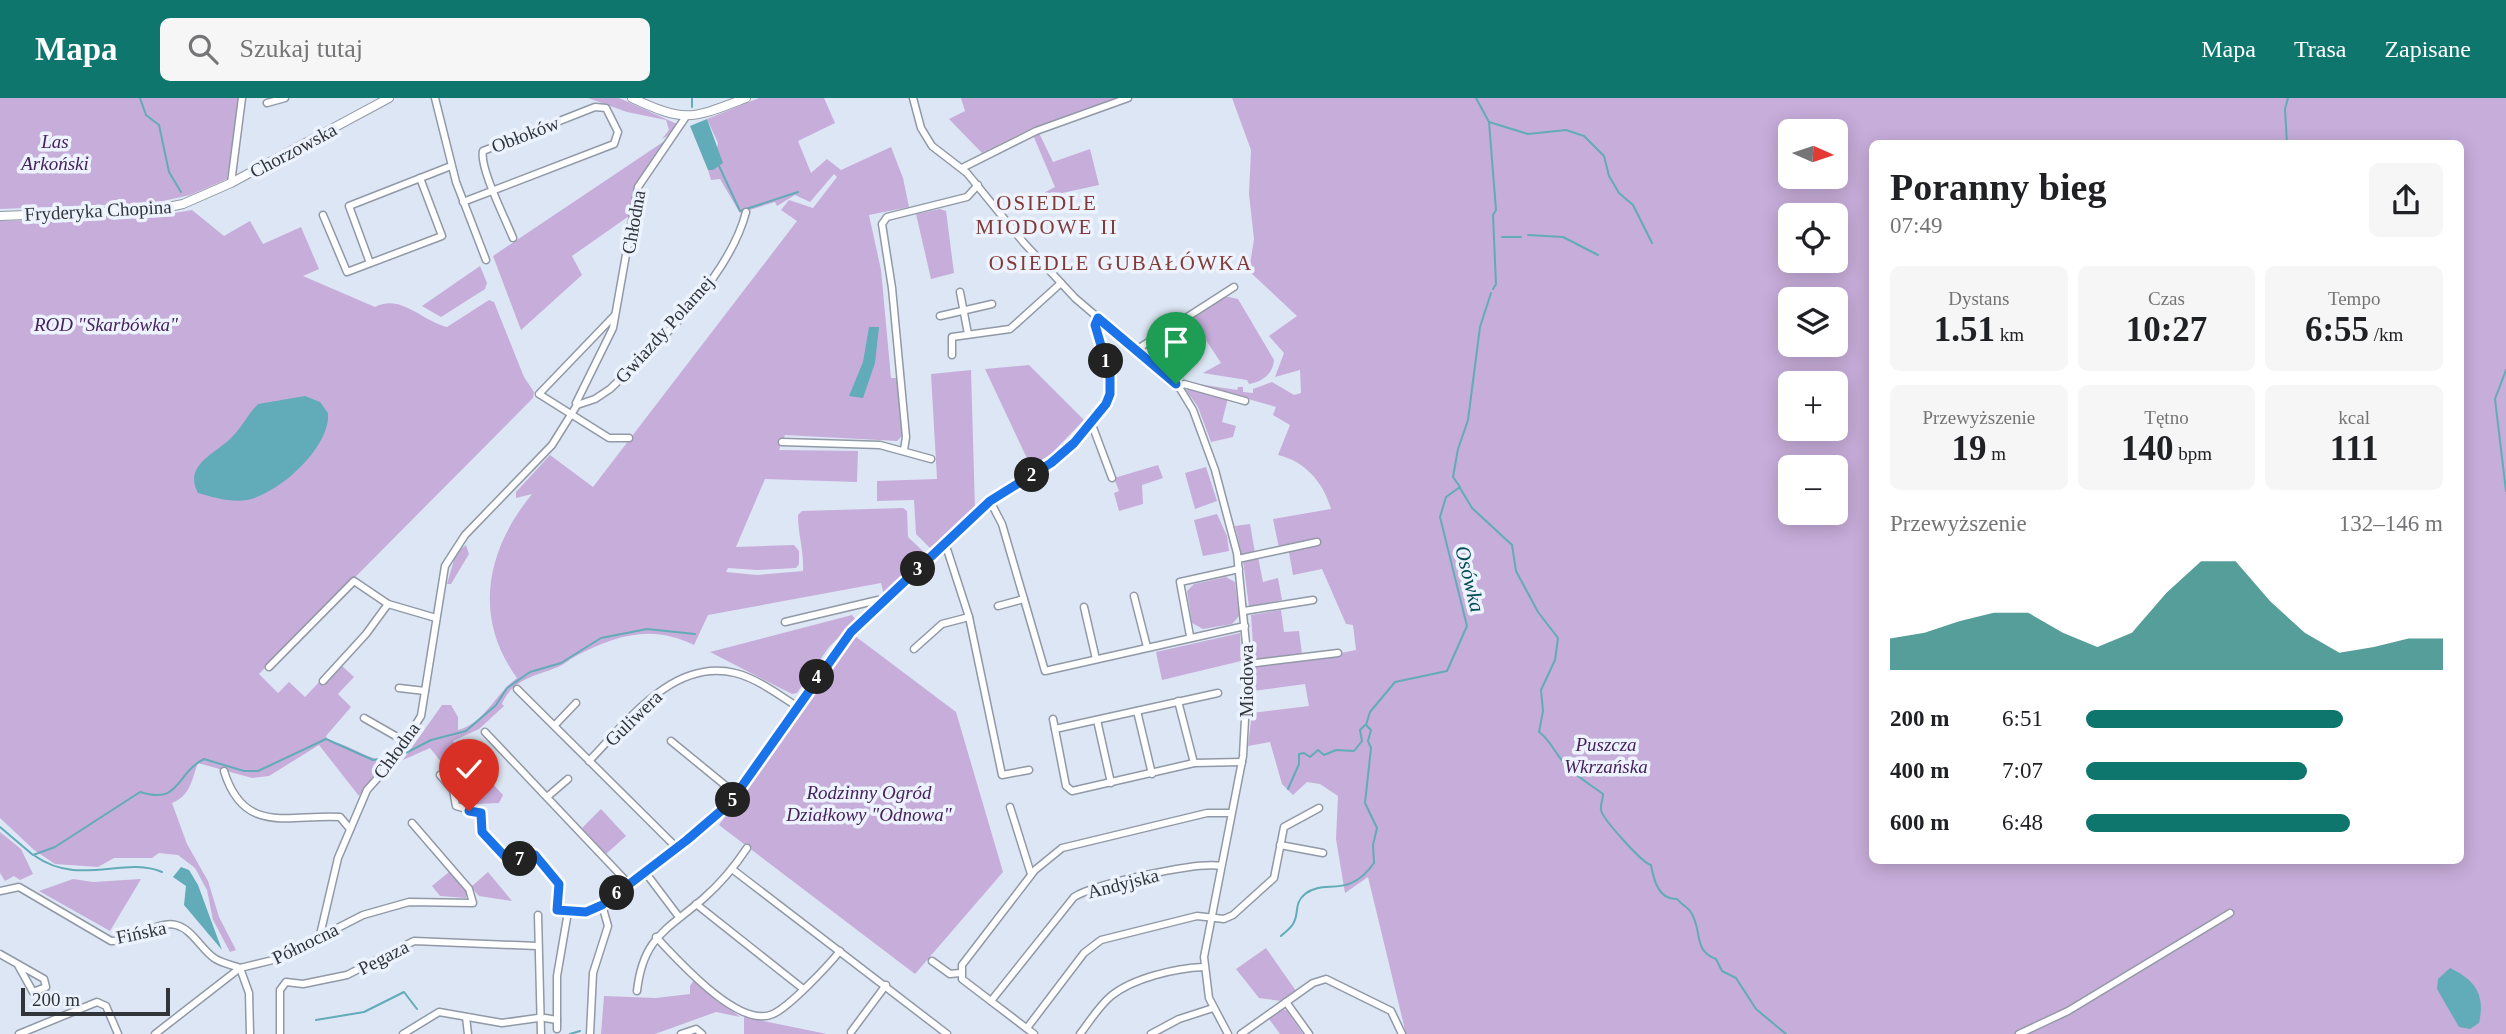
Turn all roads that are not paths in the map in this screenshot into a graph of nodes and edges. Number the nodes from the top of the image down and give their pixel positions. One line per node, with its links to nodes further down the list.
1 (242, 98): 14 (street)
2 (284, 98): 9 (street)
3 (389, 98): 14 (street, Chorzowska)
4 (435, 98): 11 (street)
5 (632, 98): 10 (street)
6 (746, 98): 10 (street)
7 (913, 98): 12 (street, Miodowa)
8 (1128, 98): 12 (street)
9 (267, 103)
10 (685, 118): 30 (street, Chłodna)
11 (451, 166): 13 (street); 18 (street)
12 (962, 168): 15 (street, Miodowa)
13 (420, 178): 24 (street); 24 (street)
14 (231, 183): 17 (street, Chorzowska)
15 (978, 185): 25 (street, Miodowa); 42 (street)
16 (495, 190): 16 (street, Obłoków); 18 (street, Obłoków); 22 (street, Obłoków)
17 (196, 200): 21 (street, Fryderyka Chopina)
18 (463, 202): 23 (street)
19 (746, 212): 38 (street, Gwiazdy Polarnej)
20 (323, 215): 24 (street)
21 (0, 216)
22 (513, 238)
23 (486, 260)
24 (370, 263)
25 (1064, 284): 32 (street, Miodowa); 33 (street)
26 (1234, 286): 34 (street)
27 (960, 292): 29 (street)
28 (992, 304): 29 (street)
29 (964, 311): 31 (street); 33 (street)
30 (615, 314): 38 (street, Chłodna); 38 (street)
31 (940, 316)
32 (1098, 318): 34 (street, Miodowa); 39 (street)
33 (968, 334): 35 (street)
34 (1136, 350): 36 (street, Miodowa)
35 (952, 355)
36 (1179, 387): 37 (street); 49 (street, Miodowa)
37 (1245, 401)
38 (570, 414): 40 (street); 46 (street, Gwiazdy Polarnej)
39 (1091, 422): 44 (street); 45 (street)
40 (629, 438)
41 (782, 442): 42 (street)
42 (904, 450): 43 (street)
43 (931, 459)
44 (1112, 478)
45 (990, 501): 47 (street); 52 (street)
46 (474, 525): 60 (street, Chłodna)
47 (945, 542): 55 (street); 59 (street)
48 (1317, 542): 49 (street)
49 (1238, 559): 50 (street, Miodowa)
50 (1239, 569): 58 (street, Miodowa); 63 (street)
51 (1134, 596): 64 (street)
52 (1024, 599): 56 (street); 67 (street)
53 (1313, 600): 58 (street)
54 (387, 604): 60 (street); 69 (street); 70 (street)
55 (882, 604): 61 (street); 77 (street)
56 (998, 606)
57 (1084, 607): 67 (street)
58 (1244, 611): 62 (street, Miodowa)
59 (969, 617): 65 (street); 90 (street)
60 (436, 618): 73 (street, Chłodna)
61 (785, 622)
62 (1245, 626): 63 (street); 68 (street, Miodowa)
63 (1190, 636): 64 (street)
64 (1147, 647): 67 (street)
65 (914, 649)
66 (1338, 653): 68 (street)
67 (1096, 659)
68 (1248, 664): 88 (street, Miodowa)
69 (269, 667)
70 (323, 681)
71 (399, 688): 73 (street)
72 (517, 689): 82 (street)
73 (425, 691): 86 (street, Chłodna)
74 (1218, 692): 75 (street)
75 (1178, 701): 78 (street); 89 (street)
76 (576, 703): 82 (street)
77 (796, 706): 87 (street, Guliwera); 96 (street)
78 (1137, 711): 81 (street); 92 (street)
79 (364, 718): 86 (street)
80 (1053, 719): 83 (street)
81 (1097, 720): 83 (street); 95 (street)
82 (555, 725): 87 (street)
83 (1055, 729): 95 (street)
84 (485, 732): 97 (street)
85 (671, 741): 96 (street)
86 (406, 742): 102 (street, Chłodna)
87 (589, 761): 104 (street)
88 (1241, 762): 89 (street); 100 (street, Miodowa)
89 (1194, 763): 92 (street)
90 (1029, 770)
91 (224, 771): 102 (street)
92 (1152, 774): 95 (street)
93 (440, 775): 115 (street)
94 (568, 779): 97 (street)
95 (1111, 783)
96 (737, 795): 104 (street)
97 (547, 797): 111 (street)
98 (1010, 807): 110 (street)
99 (1319, 808): 103 (street)
100 (1231, 813): 107 (street, Miodowa); 110 (street)
101 (412, 823): 120 (street, Północna)
102 (350, 829): 120 (street, Chłodna)
103 (1280, 845): 106 (street); 119 (street)
104 (677, 848): 109 (street)
105 (747, 848): 108 (street)
106 (1323, 853)
107 (1221, 866): 119 (street, Miodowa); 133 (street, Andyjska)
108 (732, 869): 113 (street); 123 (street)
109 (645, 872): 111 (street); 118 (street)
110 (1031, 874): 129 (street)
111 (629, 884): 114 (street)
112 (0, 891): 128 (street, Fińska)
113 (696, 904): 118 (street); 131 (street)
114 (602, 905): 115 (street); 150 (street)
115 (568, 912): 138 (street)
116 (2230, 912): 161 (street)
117 (538, 915): 122 (street)
118 (679, 917): 121 (street)
119 (1210, 917): 127 (street, Miodowa); 139 (street)
120 (320, 935): 128 (street, Północna)
121 (656, 937): 131 (street); 132 (street)
122 (537, 947): 137 (street); 146 (street, Pegaza)
123 (840, 951): 130 (street); 131 (street)
124 (0, 954): 126 (street)
125 (932, 961): 129 (street)
126 (18, 965): 126 (street)
127 (1204, 967): 135 (street, Miodowa); 155 (street)
128 (240, 968): 144 (street, Północna); 145 (street)
129 (960, 974): 133 (street)
130 (886, 985): 141 (street); 153 (street)
131 (802, 988)
132 (637, 991)
133 (991, 1001): 139 (street)
134 (1286, 1002): 158 (street); 159 (street); 160 (street)
135 (1213, 1008): 156 (street); 157 (street, Miodowa)
136 (466, 1017): 137 (street); 147 (street); 148 (street)
137 (541, 1018): 138 (street); 149 (street)
138 (557, 1020): 140 (street)
139 (1027, 1028): 154 (street)
140 (557, 1029)
141 (851, 1032)
142 (19, 1034): 143 (street)
143 (118, 1034)
144 (155, 1034)
145 (250, 1034)
146 (280, 1034)
147 (402, 1034)
148 (468, 1034)
149 (541, 1034)
150 (590, 1034)
151 (681, 1034): 152 (street)
152 (702, 1034)
153 (947, 1034)
154 (1034, 1034)
155 (1080, 1034)
156 (1151, 1034)
157 (1228, 1034)
158 (1241, 1034)
159 (1310, 1034)
160 (1402, 1034)
161 (2019, 1034)

